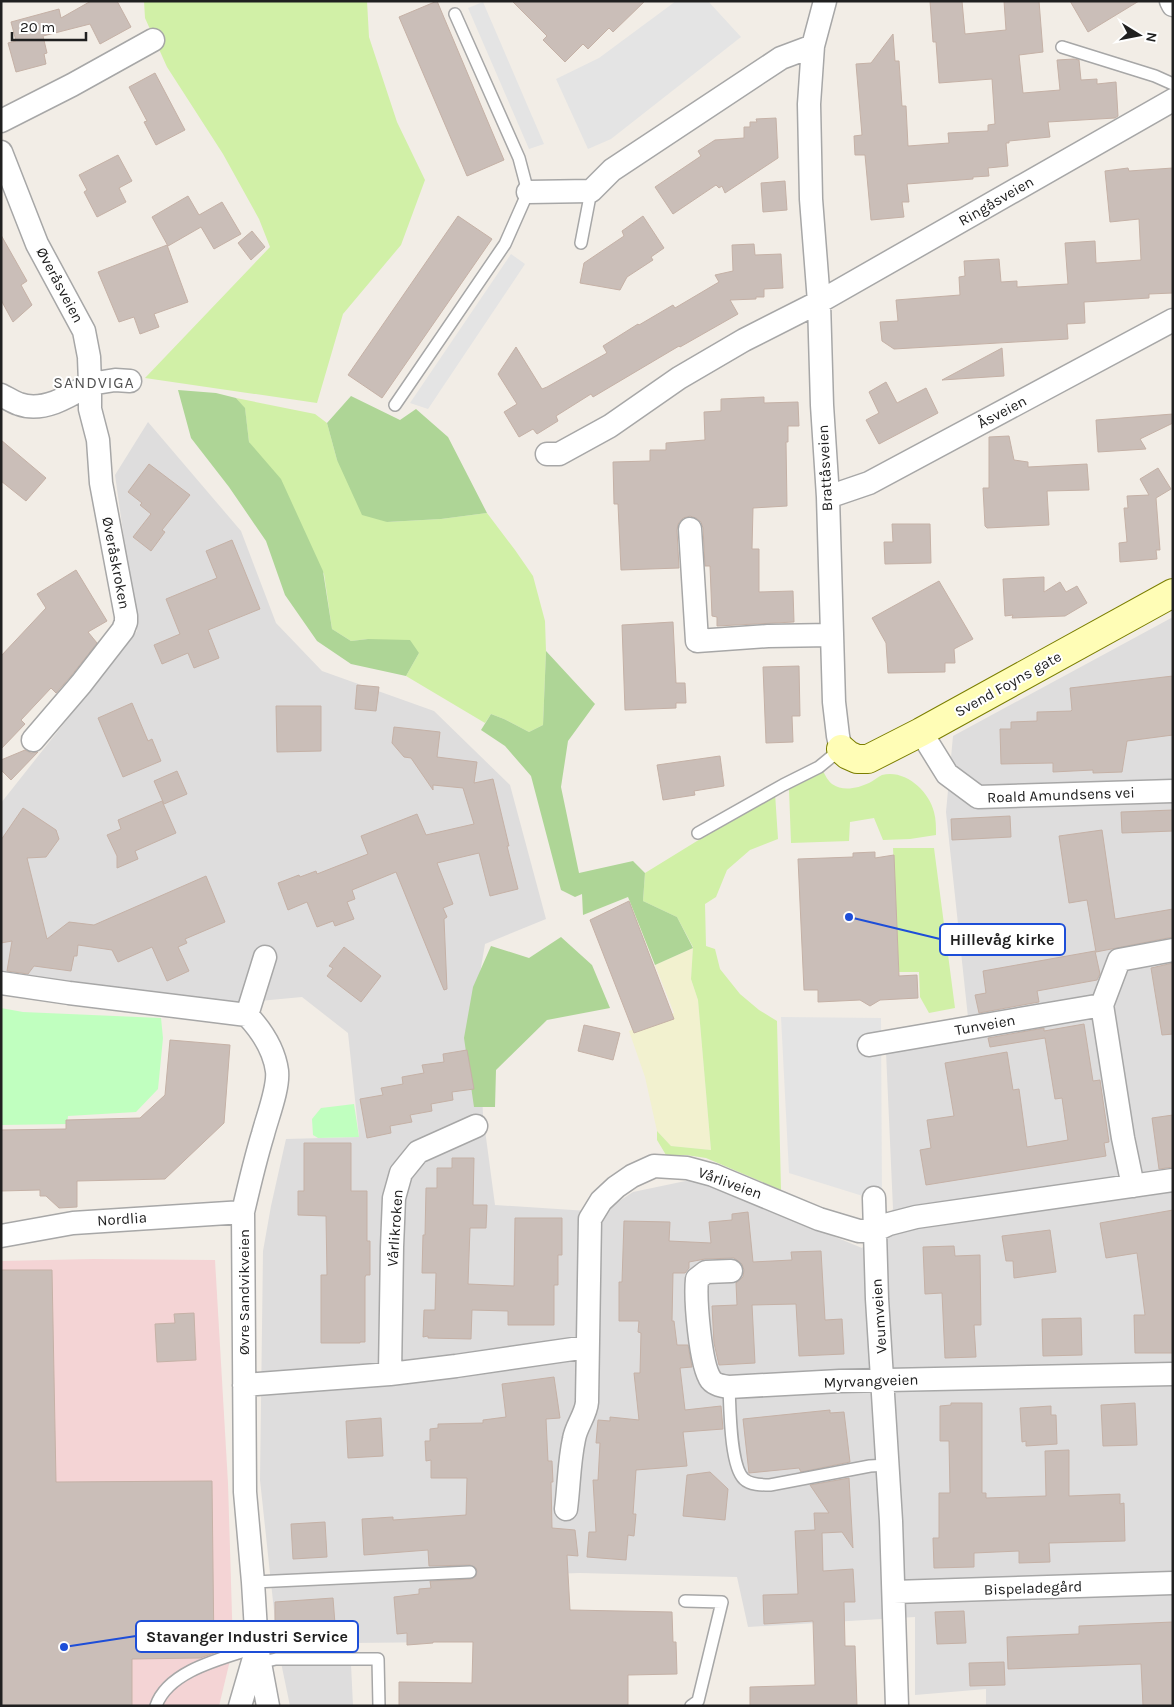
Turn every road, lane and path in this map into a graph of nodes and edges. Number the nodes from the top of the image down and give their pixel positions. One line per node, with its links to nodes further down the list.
1 (825, 1): 6 (street, Brattåsveien)
2 (1171, 1): 3 (street)
3 (1173, 5)
4 (455, 14): 13 (lane)
5 (153, 40): 10 (street)
6 (813, 46): 12 (street); 15 (street, Brattåsveien)
7 (1062, 47): 8 (lane)
8 (1173, 84)
9 (1173, 100): 15 (street, Ringåsveien)
10 (1, 121)
11 (1, 152): 18 (street, Øveråsveien)
12 (591, 191): 13 (street); 14 (lane)
13 (528, 192): 20 (lane)
14 (581, 243)
15 (819, 302): 21 (street); 22 (street, Brattåsveien)
16 (1173, 320): 22 (street, Åsveien)
17 (130, 381): 18 (street)
18 (90, 384): 19 (street); 27 (street, Øveråskroken)
19 (1, 395)
20 (395, 405)
21 (547, 454)
22 (828, 497): 25 (street, Brattåsveien)
23 (690, 529): 25 (street)
24 (1173, 593): 26 (street, Svend Foyns gate)
25 (832, 635): 28 (street, Brattåsveien)
26 (921, 732): 28 (street, Svend Foyns gate); 29 (street, Roald Amundsens vei)
27 (34, 740)
28 (842, 750): 30 (lane)
29 (1173, 791)
30 (698, 833)
31 (1173, 950): 34 (street)
32 (265, 957): 35 (street)
33 (1, 983): 35 (street)
34 (1102, 1005): 36 (street, Tunveien); 39 (street)
35 (247, 1015): 41 (street, Øvre Sandvikveien)
36 (869, 1046)
37 (476, 1126): 46 (street, Vårlikroken)
38 (1173, 1180): 39 (street, Vårliveien)
39 (1133, 1186): 42 (street, Vårliveien)
40 (874, 1198): 42 (street, Veumveien)
41 (244, 1212): 43 (street, Nordlia); 49 (street, Øvre Sandvikveien)
42 (874, 1231): 45 (street, Vårliveien); 48 (street, Veumveien)
43 (1, 1236)
44 (731, 1270): 50 (street)
45 (587, 1347): 46 (street); 52 (street, Vårliveien)
46 (390, 1374): 49 (street)
47 (1173, 1374): 48 (street, Myrvangveien)
48 (883, 1380): 50 (street, Myrvangveien); 51 (street, Veumveien)
49 (244, 1385): 54 (street, Øvre Sandvikveien)
50 (728, 1387): 51 (lane)
51 (888, 1465): 56 (street, Veumveien)
52 (566, 1509)
53 (470, 1572): 54 (lane)
54 (253, 1582): 58 (street, Øvre Sandvikveien)
55 (1173, 1583): 56 (street, Bispeladegård)
56 (894, 1592): 64 (street, Veumveien)
57 (685, 1601): 63 (lane)
58 (256, 1659): 59 (lane); 60 (street); 61 (street); 62 (lane)
59 (156, 1706)
60 (240, 1706)
61 (268, 1706)
62 (379, 1706)
63 (692, 1706)
64 (897, 1706)

